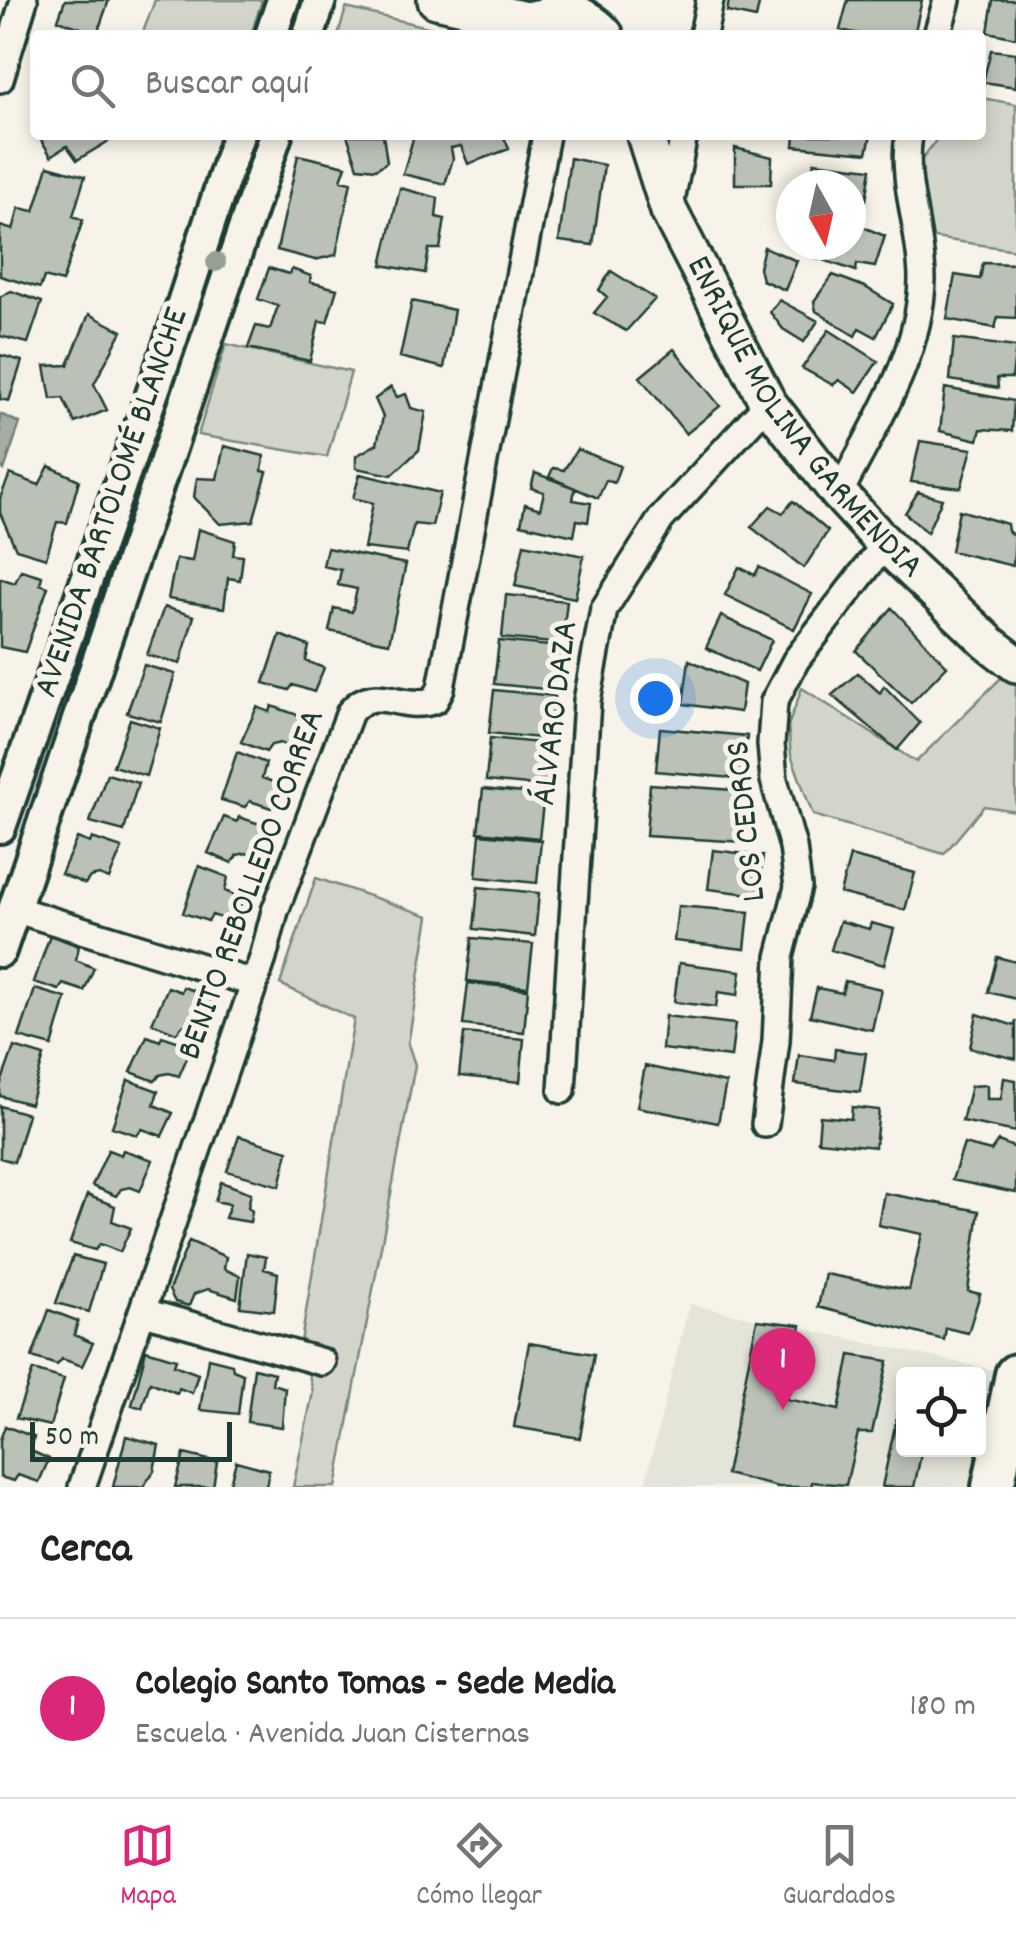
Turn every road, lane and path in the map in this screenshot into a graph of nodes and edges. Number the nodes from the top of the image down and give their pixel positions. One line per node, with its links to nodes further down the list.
1 (24, 0): 13 (street)
2 (283, 0): 8 (street)
3 (320, 0): 9 (street)
4 (436, 0): 7 (main road)
5 (710, 0): 11 (street)
6 (947, 0): 12 (street)
7 (564, 16): 10 (main road)
8 (274, 30)
9 (311, 30)
10 (601, 30)
11 (704, 30)
12 (938, 30)
13 (0, 79)
14 (236, 140): 21 (street, AVENIDA BARTOLOMÉ BLANCHE)
15 (274, 140): 22 (street, AVENIDA BARTOLOMÉ BLANCHE)
16 (545, 140): 30 (street, BENITO REBOLLEDO CORREA)
17 (647, 140): 20 (main road, ENRIQUE MOLINA GARMENDIA)
18 (683, 140): 20 (street)
19 (907, 140): 24 (street)
20 (669, 211): 23 (main road, ENRIQUE MOLINA GARMENDIA)
21 (172, 337): 22 (street); 27 (street, AVENIDA BARTOLOMÉ BLANCHE)
22 (206, 348): 28 (street, AVENIDA BARTOLOMÉ BLANCHE)
23 (768, 403): 24 (main road, ENRIQUE MOLINA GARMENDIA); 31 (street, ÁLVARO DAZA)
24 (839, 494): 25 (main road, ENRIQUE MOLINA GARMENDIA)
25 (884, 544): 26 (main road, ENRIQUE MOLINA GARMENDIA); 32 (street, LOS CEDROS)
26 (1016, 664)
27 (0, 826)
28 (14, 909): 29 (street, AVENIDA BARTOLOMÉ BLANCHE); 30 (street)
29 (0, 951)
30 (252, 982): 33 (street, BENITO REBOLLEDO CORREA)
31 (562, 1090)
32 (765, 1124)
33 (144, 1312): 34 (street); 37 (street, BENITO REBOLLEDO CORREA)
34 (322, 1362)
35 (1016, 1376): 36 (main road)
36 (1001, 1481)
37 (82, 1487)

